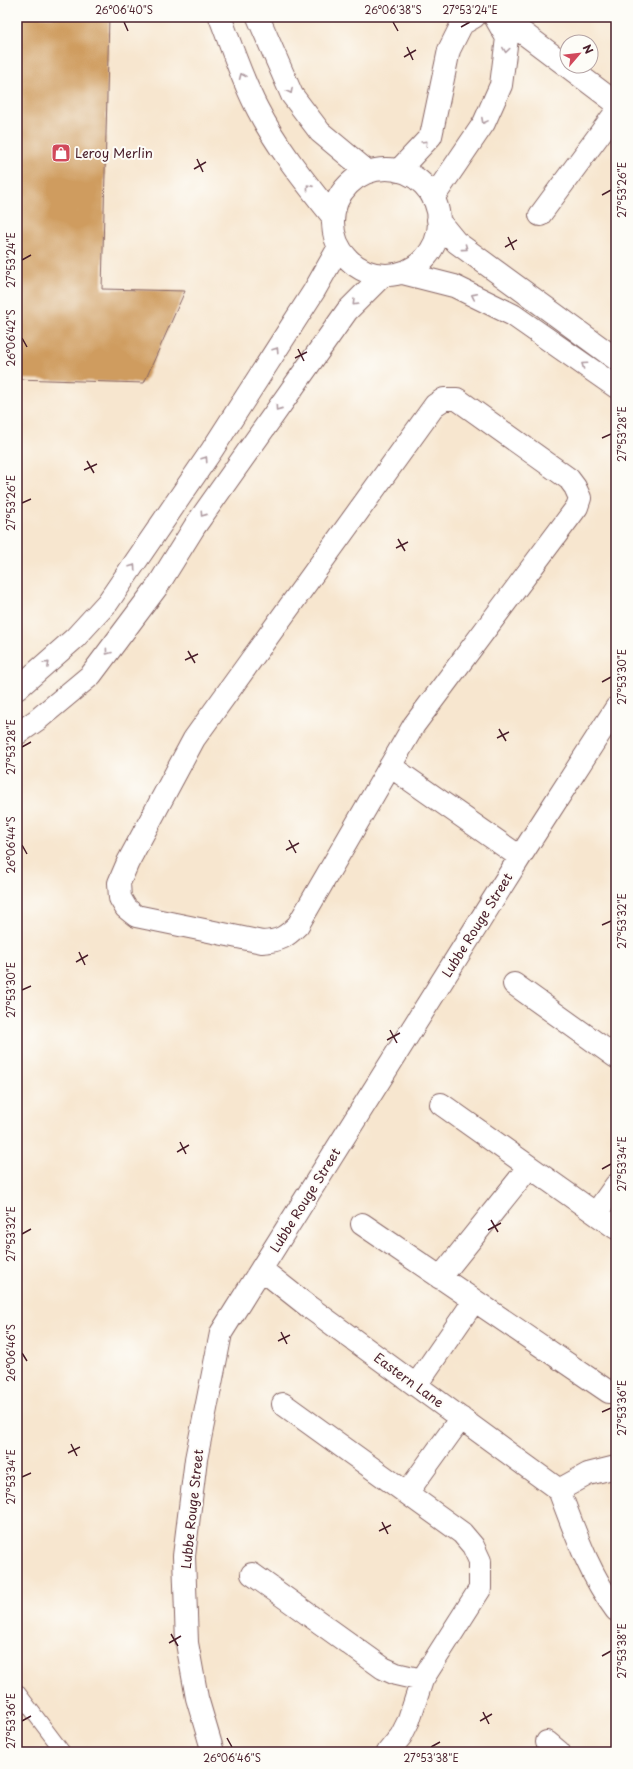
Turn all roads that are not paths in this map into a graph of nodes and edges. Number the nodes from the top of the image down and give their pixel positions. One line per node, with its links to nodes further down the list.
1 (220, 17): 12 (street, one-way to 1)
2 (258, 17): 9 (street, one-way to 9)
3 (474, 17): 8 (street, one-way to 3)
4 (495, 17): 10 (street, one-way to 10)
5 (502, 17): 6 (street)
6 (616, 103)
7 (616, 112): 11 (street)
8 (398, 171): 9 (street); 10 (street)
9 (368, 172): 12 (street)
10 (433, 198): 13 (street)
11 (540, 215)
12 (333, 217): 14 (street)
13 (438, 220): 15 (street); 16 (street, one-way to 16)
14 (339, 247): 15 (street); 18 (street, one-way to 14)
15 (393, 274): 17 (street, one-way to 15); 20 (street, one-way to 20)
16 (616, 359)
17 (616, 387)
18 (17, 689)
19 (616, 708): 22 (street, Lubbe Rouge Street)
20 (17, 734)
21 (390, 766): 21 (street); 22 (street)
22 (520, 857): 31 (street, Lubbe Rouge Street)
23 (514, 984): 24 (street)
24 (616, 1057)
25 (441, 1104): 26 (street)
26 (529, 1167): 28 (street); 32 (street)
27 (616, 1185): 28 (street)
28 (596, 1213): 30 (street)
29 (362, 1224): 32 (street)
30 (616, 1228)
31 (261, 1269): 34 (street, Eastern Lane); 46 (street, Lubbe Rouge Street)
32 (440, 1278): 33 (street)
33 (474, 1301): 34 (street); 35 (street)
34 (416, 1385): 37 (street, Eastern Lane)
35 (609, 1392)
36 (283, 1404): 40 (street)
37 (461, 1418): 39 (street, Eastern Lane); 40 (street)
38 (616, 1467): 39 (street)
39 (559, 1490): 42 (street)
40 (407, 1493): 43 (street)
41 (252, 1574): 43 (street)
42 (616, 1610)
43 (422, 1680): 47 (street)
44 (17, 1691): 45 (lane)
45 (63, 1752)
46 (213, 1752)
47 (388, 1752)

